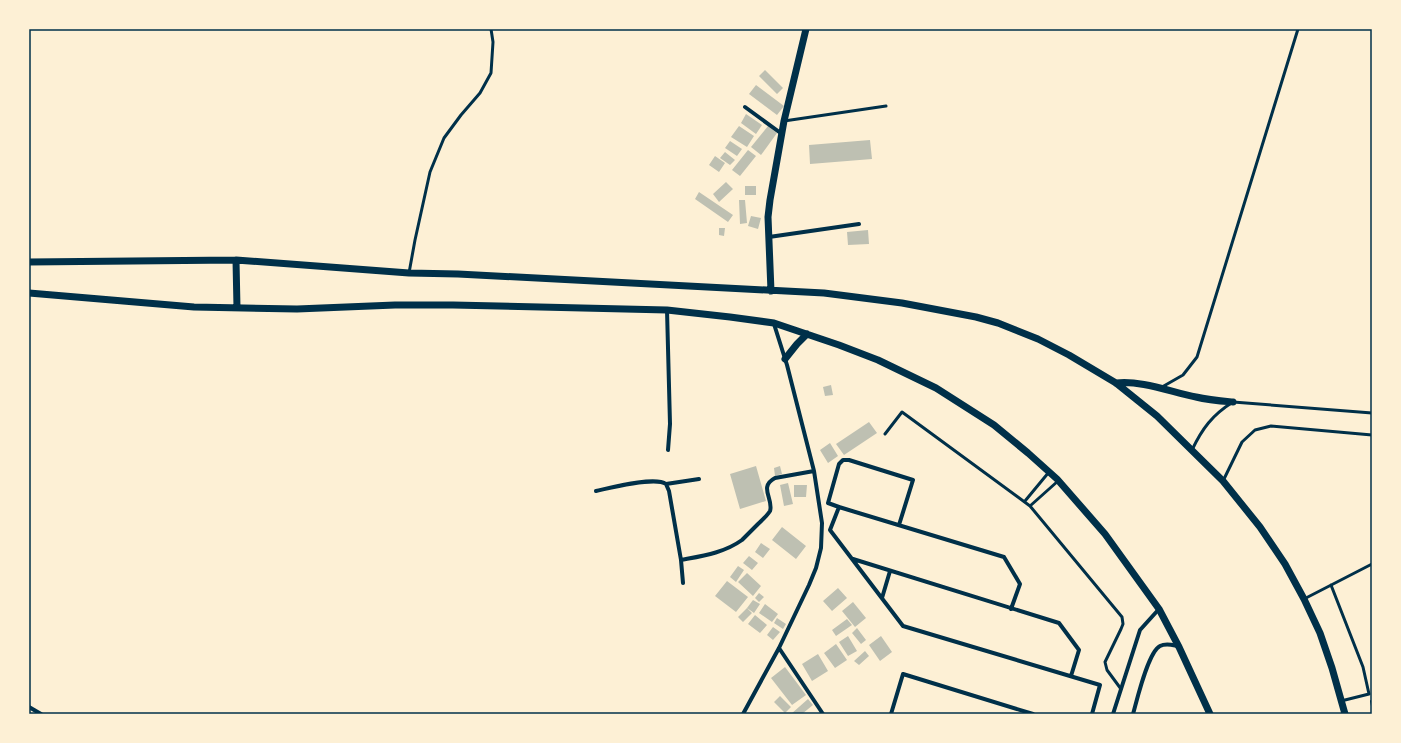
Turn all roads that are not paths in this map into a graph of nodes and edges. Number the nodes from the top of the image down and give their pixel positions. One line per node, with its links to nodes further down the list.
1 (491, 29): 12 (lane)
2 (806, 29): 6 (street)
3 (1298, 29): 21 (lane)
4 (886, 106): 6 (lane)
5 (745, 107): 7 (street)
6 (784, 121): 7 (street)
7 (782, 134): 9 (street)
8 (859, 224): 9 (street)
9 (769, 237): 13 (street)
10 (236, 260): 11 (street); 12 (street); 15 (street)
11 (29, 262)
12 (409, 273): 13 (street)
13 (771, 291): 20 (street)
14 (29, 293): 15 (street)
15 (237, 308): 16 (street)
16 (667, 310): 17 (street); 26 (street)
17 (774, 323): 18 (street); 19 (street)
18 (807, 334): 19 (street); 29 (street)
19 (785, 359): 28 (street)
20 (1116, 383): 21 (street); 27 (street)
21 (1160, 388): 22 (street)
22 (1233, 402): 23 (lane); 27 (lane)
23 (1372, 413)
24 (885, 434): 35 (lane)
25 (1372, 435): 32 (lane)
26 (668, 450)
27 (1192, 450): 32 (street)
28 (814, 471): 40 (street); 50 (street)
29 (1049, 472): 31 (street); 35 (lane)
30 (699, 479): 33 (street)
31 (1058, 481): 37 (lane); 48 (street)
32 (1223, 481): 46 (street)
33 (666, 484): 34 (street); 40 (street)
34 (596, 491)
35 (1025, 501): 37 (lane)
36 (838, 506): 38 (street); 38 (street); 39 (street)
37 (1030, 506): 52 (lane)
38 (899, 525): 47 (street)
39 (853, 559): 42 (street); 45 (street)
40 (681, 560): 43 (street)
41 (1372, 564): 44 (lane)
42 (890, 571): 45 (street); 47 (street)
43 (683, 583)
44 (1331, 585): 46 (lane); 53 (lane)
45 (882, 598): 51 (street)
46 (1304, 599): 53 (street)
47 (1011, 609): 51 (street)
48 (1159, 609): 49 (street); 52 (street)
49 (1179, 646): 62 (street); 63 (street)
50 (778, 648): 55 (street); 57 (street)
51 (1071, 676): 60 (street)
52 (1121, 689): 61 (street)
53 (1341, 701): 64 (street)
54 (29, 707): 56 (street)
55 (745, 713)
56 (41, 714)
57 (823, 714)
58 (891, 714): 59 (street)
59 (1033, 714)
60 (1092, 714)
61 (1113, 714)
62 (1133, 714)
63 (1210, 714)
64 (1345, 714)

